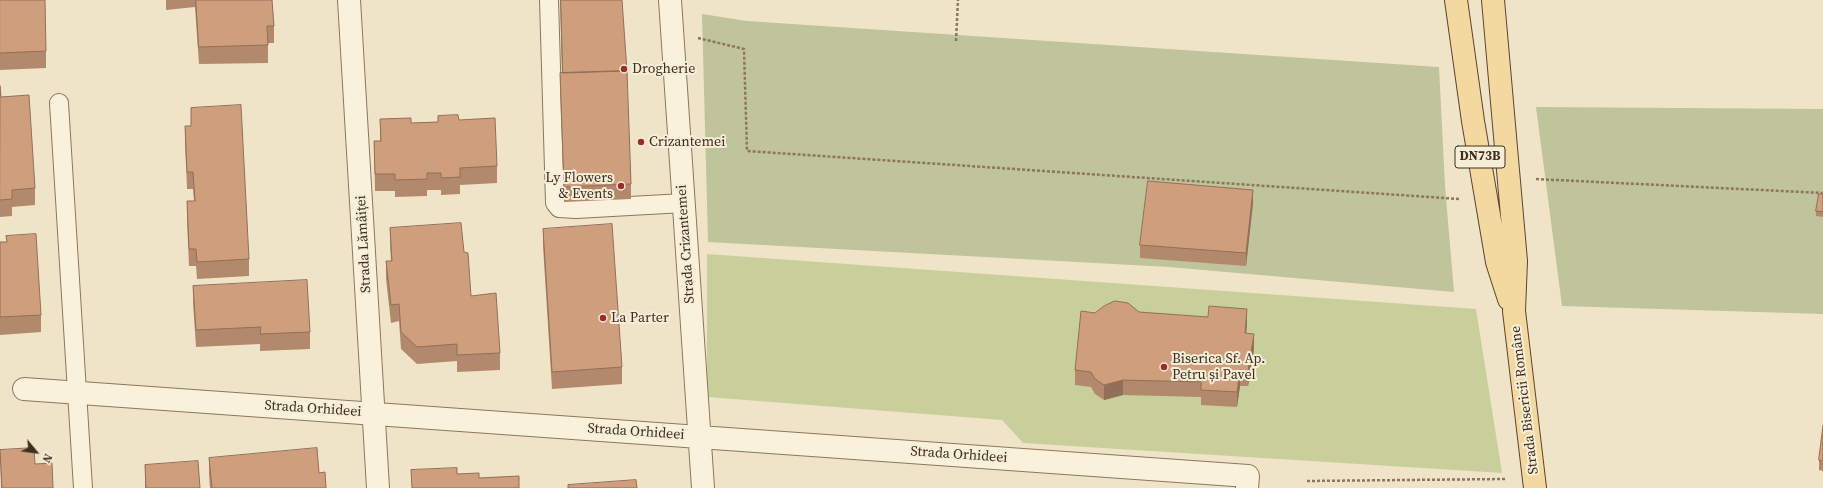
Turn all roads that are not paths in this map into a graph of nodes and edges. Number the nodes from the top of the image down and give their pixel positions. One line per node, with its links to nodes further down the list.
1 (349, 0): 11 (street, Strada Lămâiței)
2 (549, 0): 7 (lane)
3 (670, 0): 7 (street, Strada Crizantemei)
4 (1456, 0): 8 (main road, Strada Bisericii Române / DN73B)
5 (1493, 0): 8 (main road, Strada Bisericii Române / DN73B)
6 (59, 103): 10 (lane)
7 (684, 203): 12 (street, Strada Crizantemei)
8 (1514, 311): 17 (main road, Strada Bisericii Române / DN73B)
9 (24, 389): 10 (street, Strada Orhideei)
10 (77, 392): 11 (street, Strada Orhideei); 14 (lane)
11 (374, 413): 12 (street, Strada Orhideei); 15 (street, Strada Lămâiței)
12 (700, 437): 13 (street, Strada Orhideei); 16 (street, Strada Crizantemei)
13 (1247, 482)
14 (83, 488)
15 (378, 488)
16 (703, 488)
17 (1535, 488)

